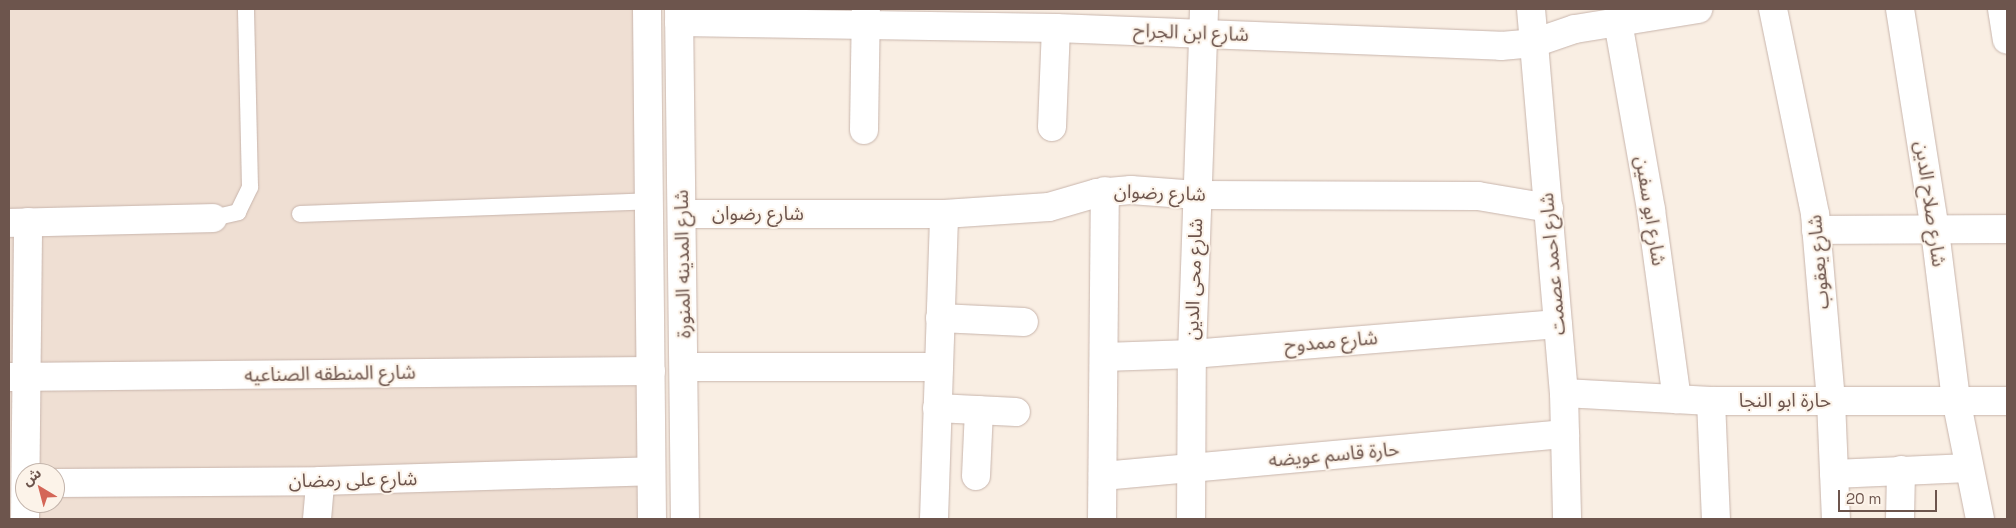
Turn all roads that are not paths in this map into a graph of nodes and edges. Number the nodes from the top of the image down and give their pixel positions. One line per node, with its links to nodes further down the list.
1 (246, 9): 25 (lane)
2 (647, 9): 20 (street, شارع المدينه المنورة)
3 (1532, 9): 15 (street, شارع احمد عصمت)
4 (1691, 9): 10 (street, شارع ابن الجراح)
5 (1773, 9): 28 (street, شارع يعقوب)
6 (1900, 9): 29 (street, شارع صلاح الدين)
7 (2002, 9): 14 (street)
8 (679, 15): 9 (street, شارع ابن الجراح); 23 (street, شارع المدينه المنورة)
9 (866, 17): 11 (street, شارع ابن الجراح); 17 (street)
10 (1623, 17): 15 (street, شارع ابن الجراح); 40 (street, شارع ابو سفين)
11 (1001, 18): 13 (street, شارع ابن الجراح)
12 (1204, 21): 13 (street, شارع ابن الجراح); 15 (street, شارع ابن الجراح); 19 (street, شارع محى الدين)
13 (1056, 28): 16 (street)
14 (2007, 40)
15 (1534, 43): 21 (street, شارع احمد عصمت)
16 (1052, 127)
17 (864, 130)
18 (1105, 192): 19 (street, شارع رضوان); 24 (street, شارع رضوان); 34 (street)
19 (1197, 195): 21 (street, شارع رضوان); 33 (street, شارع محى الدين)
20 (650, 201): 22 (lane); 37 (street, شارع المدينه المنورة)
21 (1549, 208): 32 (street, شارع احمد عصمت)
22 (300, 214)
23 (682, 214): 24 (street, شارع رضوان); 35 (street, شارع المدينه المنورة)
24 (944, 214): 30 (street)
25 (213, 218): 26 (street)
26 (18, 223): 38 (street)
27 (2007, 229): 29 (street)
28 (1816, 230): 29 (street); 43 (street, شارع يعقوب)
29 (1935, 232): 41 (street, شارع صلاح الدين)
30 (940, 318): 31 (street); 36 (street)
31 (1024, 322)
32 (1558, 324): 33 (street, شارع ممدوح); 39 (street, شارع احمد عصمت)
33 (1192, 354): 34 (street, شارع ممدوح); 51 (street, شارع محى الدين)
34 (1104, 357): 56 (street)
35 (684, 367): 36 (street); 61 (street, شارع المدينه المنورة)
36 (939, 367): 45 (street)
37 (651, 371): 38 (street, شارع المنطقه الصناعيه); 53 (street, شارع المدينه المنورة)
38 (16, 377): 49 (street)
39 (1564, 393): 40 (street, حارة ابو النجا); 48 (street, شارع احمد عصمت)
40 (1676, 400): 42 (street, حارة ابو النجا)
41 (1956, 400): 43 (street, حارة ابو النجا); 44 (street, حارة ابو النجا); 50 (street, شارع صلاح الدين)
42 (1712, 401): 43 (street, حارة ابو النجا); 66 (street)
43 (1831, 401): 54 (street, شارع يعقوب)
44 (2007, 401)
45 (938, 408): 46 (street); 62 (street)
46 (979, 410): 47 (street); 55 (street)
47 (1016, 412)
48 (1565, 434): 51 (street, حارة قاسم عويضه); 65 (street, شارع احمد عصمت)
49 (18, 463)
50 (1969, 468): 52 (street); 69 (street, شارع صلاح الدين)
51 (1191, 469): 56 (street, حارة قاسم عويضه); 64 (street, شارع محى الدين)
52 (1900, 470): 54 (street); 68 (street)
53 (651, 471): 57 (street, شارع على رمضان); 60 (street, شارع المدينه المنورة)
54 (1834, 474): 67 (street, شارع يعقوب)
55 (976, 476)
56 (1103, 476): 63 (street)
57 (320, 481): 58 (street, شارع على رمضان); 59 (street)
58 (65, 483)
59 (317, 519)
60 (652, 519)
61 (684, 519)
62 (934, 519)
63 (1102, 519)
64 (1191, 519)
65 (1567, 519)
66 (1716, 519)
67 (1836, 519)
68 (1900, 519)
69 (1980, 519)

